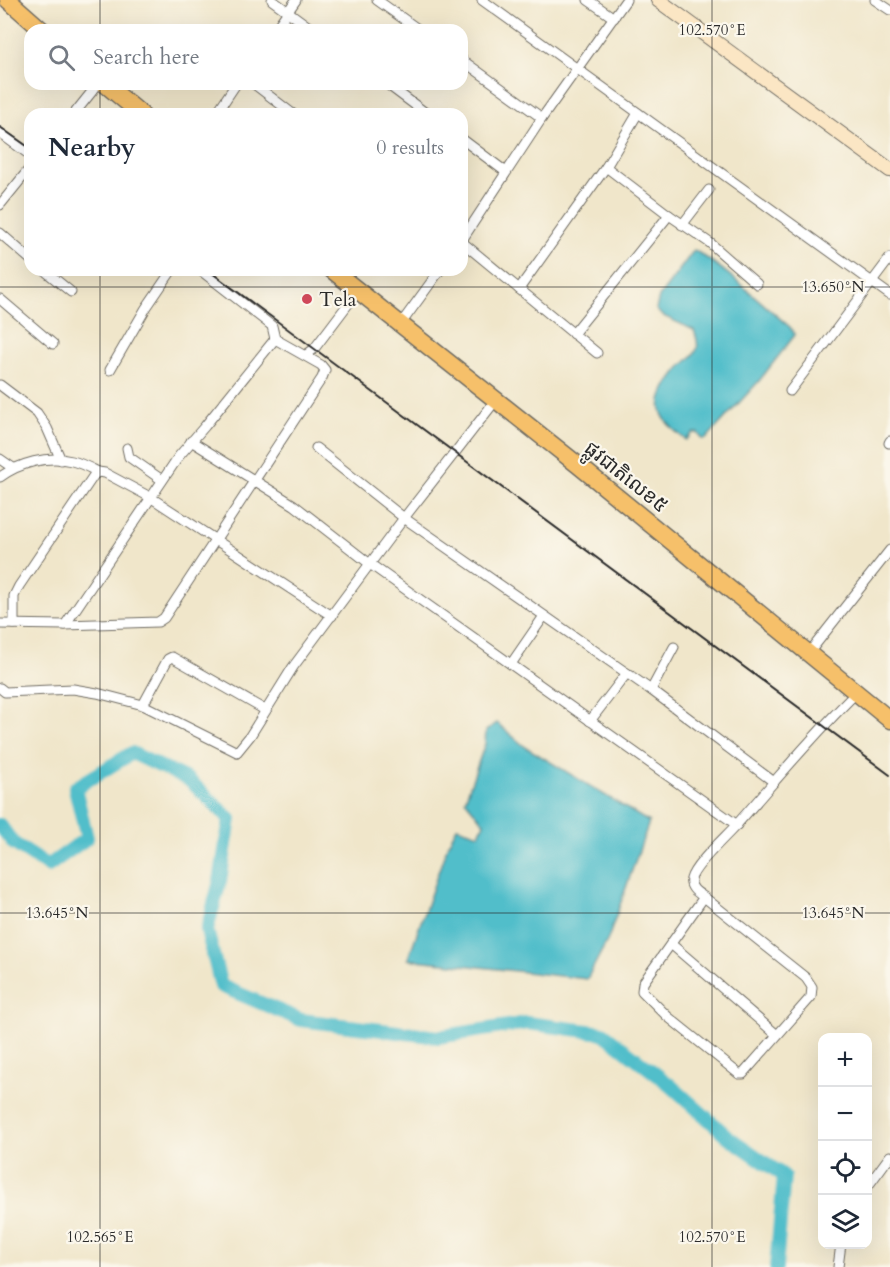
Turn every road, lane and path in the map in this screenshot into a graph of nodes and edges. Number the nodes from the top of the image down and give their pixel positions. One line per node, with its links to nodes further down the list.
1 (8, 0): 13 (highway)
2 (272, 0): 11 (street)
3 (296, 0): 11 (street)
4 (377, 0): 16 (street)
5 (482, 0): 18 (street)
6 (588, 0): 12 (street)
7 (627, 0): 12 (street)
8 (658, 0): 35 (street)
9 (875, 0): 10 (street)
10 (890, 10)
11 (288, 12): 14 (street); 15 (street)
12 (614, 18): 18 (street)
13 (35, 24)
14 (279, 24)
15 (305, 24)
16 (411, 24)
17 (468, 64): 30 (street)
18 (577, 69): 29 (street); 30 (street)
19 (93, 90): 24 (street)
20 (112, 90): 25 (highway)
21 (232, 90): 26 (street)
22 (262, 90): 27 (street)
23 (395, 90): 28 (street)
24 (79, 108)
25 (134, 108)
26 (220, 108)
27 (286, 108)
28 (420, 108)
29 (638, 113): 34 (street); 52 (street)
30 (542, 118): 36 (street)
31 (0, 133): 33 (street)
32 (468, 144): 36 (street)
33 (24, 151)
34 (606, 167): 40 (street); 54 (street)
35 (890, 170)
36 (506, 172): 42 (street)
37 (24, 176): 39 (street)
38 (709, 190): 41 (street)
39 (0, 206)
40 (669, 215): 41 (street); 60 (street)
41 (682, 225): 53 (street)
42 (468, 232)
43 (0, 233): 45 (street)
44 (468, 246): 54 (street)
45 (24, 254)
46 (890, 258): 52 (street)
47 (51, 276): 56 (street)
48 (168, 276): 65 (street)
49 (208, 276): 61 (street)
50 (339, 276): 55 (highway, ផ្លូវជាតិលេខ៥)
51 (436, 276): 59 (street)
52 (873, 282): 57 (street); 67 (street)
53 (757, 284)
54 (519, 289): 60 (street)
55 (358, 291): 59 (highway, ផ្លូវជាតិលេខ៥); 64 (street)
56 (71, 292)
57 (890, 294)
58 (0, 299): 62 (street)
59 (400, 325): 68 (highway, ផ្លូវជាតិលេខ៥)
60 (573, 334): 63 (street)
61 (275, 339): 64 (street); 69 (street)
62 (53, 344)
63 (597, 353)
64 (306, 355): 77 (street)
65 (110, 370)
66 (0, 385): 73 (street)
67 (789, 391)
68 (496, 400): 80 (street); 90 (highway, ផ្លូវជាតិលេខ៥)
69 (191, 441): 77 (street); 78 (street)
70 (127, 448): 78 (street)
71 (316, 448): 80 (street)
72 (0, 459): 74 (street)
73 (61, 460): 74 (street); 75 (street)
74 (13, 468): 76 (street)
75 (98, 472): 79 (street); 87 (street)
76 (0, 477)
77 (254, 479): 81 (street); 83 (street)
78 (162, 480): 79 (street)
79 (150, 497): 81 (street); 88 (street)
80 (404, 518): 83 (street); 85 (street)
81 (215, 539): 84 (street); 88 (street)
82 (890, 550): 90 (street)
83 (370, 564): 84 (street); 91 (street)
84 (332, 616): 97 (street)
85 (544, 616): 91 (street); 92 (street)
86 (0, 624): 87 (street)
87 (14, 624): 88 (street)
88 (65, 625)
89 (674, 647): 94 (street)
90 (808, 654): 95 (highway, ផ្លូវជាតិលេខ៥)
91 (511, 664): 99 (street)
92 (627, 673): 94 (street); 99 (street)
93 (0, 688): 96 (street)
94 (651, 690): 100 (street)
95 (856, 693): 98 (highway, ផ្លូវជាតិលេខ៥); 100 (street)
96 (142, 705): 97 (street); 97 (street)
97 (265, 710)
98 (890, 720)
99 (590, 721): 101 (street)
100 (774, 782): 101 (street)
101 (737, 825): 102 (street)
102 (704, 897): 103 (street); 104 (street)
103 (671, 944): 104 (street); 104 (street)
104 (777, 1035)
105 (890, 1156): 106 (street)
106 (872, 1179)
107 (840, 1249): 108 (street)
108 (838, 1267)

